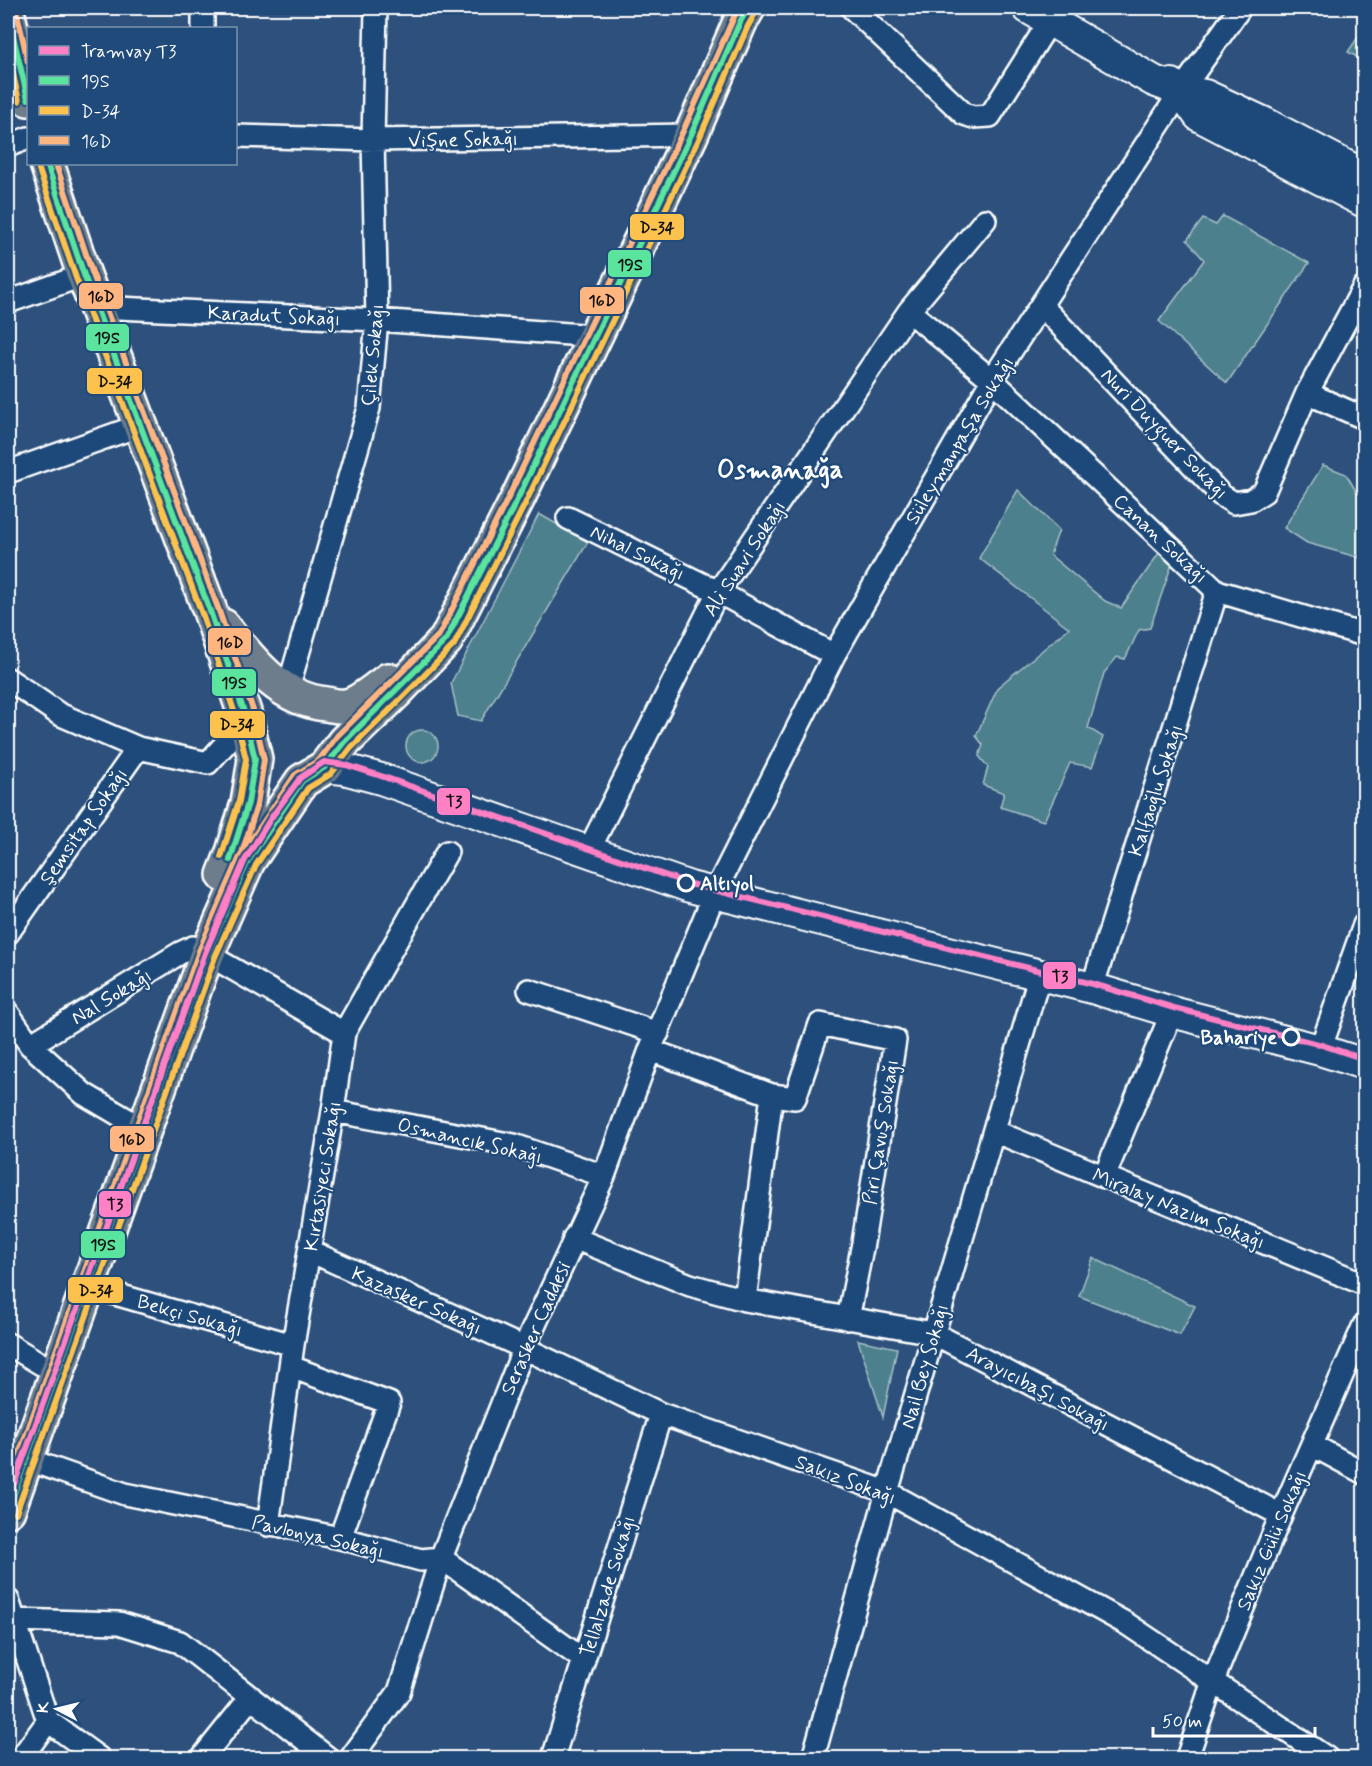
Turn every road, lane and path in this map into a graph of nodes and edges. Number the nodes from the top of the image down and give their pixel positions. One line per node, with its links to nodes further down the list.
1 (203, 8): 8 (street)
2 (376, 8): 14 (street, Çilek Sokağı)
3 (748, 8): 11 (main road)
4 (852, 8): 6 (street)
5 (1240, 8): 9 (street, Süleymanpaşa Sokağı)
6 (1043, 12): 9 (street)
7 (8, 15): 10 (main road)
8 (203, 27)
9 (1181, 91): 17 (street); 18 (street); 23 (street, Süleymanpaşa Sokağı)
10 (27, 95)
11 (691, 135): 14 (street, Vişne Sokağı); 27 (main road)
12 (237, 136): 14 (street, Vişne Sokağı)
13 (27, 138): 15 (street)
14 (373, 140): 26 (street, Çilek Sokağı)
15 (8, 146)
16 (47, 165): 20 (main road)
17 (1365, 175)
18 (1365, 202)
19 (985, 220): 25 (street, Ali Suavi Sokağı)
20 (84, 275): 22 (street); 24 (main road)
21 (1365, 287): 29 (street, Nuri Duyguer Sokağı)
22 (8, 302)
23 (1041, 305): 28 (street, Süleymanpaşa Sokağı); 29 (street, Nuri Duyguer Sokağı)
24 (96, 307): 26 (street, Karadut Sokağı); 31 (main road)
25 (909, 311): 28 (street); 35 (street, Ali Suavi Sokağı)
26 (377, 320): 27 (street, Karadut Sokağı); 41 (street, Çilek Sokağı)
27 (596, 336): 38 (main road)
28 (992, 380): 34 (street, Canan Sokağı); 39 (street, Süleymanpaşa Sokağı)
29 (1306, 393): 30 (street)
30 (1365, 418)
31 (141, 425): 32 (street); 36 (main road)
32 (8, 472)
33 (568, 518): 35 (street, Nihal Sokağı)
34 (1217, 591): 37 (street, Canan Sokağı); 52 (street, Kalfaoğlu Sokağı)
35 (718, 592): 39 (street, Nihal Sokağı); 46 (street, Ali Suavi Sokağı)
36 (210, 611): 41 (main road); 50 (main road)
37 (1365, 636)
38 (446, 640): 41 (main road); 44 (main road)
39 (834, 655): 47 (street, Süleymanpaşa Sokağı)
40 (8, 679): 43 (street)
41 (287, 692)
42 (237, 731): 43 (street)
43 (138, 748): 49 (street, Şemsitap Sokağı)
44 (325, 767): 46 (street); 50 (main road)
45 (447, 852): 56 (street, Kırtasiyeci Sokağı)
46 (588, 852): 47 (street)
47 (715, 894): 51 (street); 57 (street, Serasker Caddesi)
48 (1365, 925): 59 (street)
49 (8, 933)
50 (200, 951): 56 (street); 58 (street, Nal Sokağı); 63 (main road); 70 (main road)
51 (1040, 974): 52 (street); 64 (street, Nail Bey Sokağı)
52 (1092, 988): 54 (street)
53 (529, 990): 57 (street)
54 (1172, 1012): 59 (street); 66 (street)
55 (8, 1013): 58 (street)
56 (344, 1033): 62 (street, Kırtasiyeci Sokağı)
57 (654, 1041): 61 (street); 65 (street, Serasker Caddesi)
58 (30, 1045): 63 (street)
59 (1320, 1050): 60 (street)
60 (1365, 1064)
61 (772, 1095): 71 (street); 72 (street, Piri Çavuş Sokağı)
62 (333, 1111): 65 (street, Osmancık Sokağı); 68 (street, Kırtasiyeci Sokağı)
63 (128, 1120): 78 (main road)
64 (994, 1131): 66 (street, Miralay Nazım Sokağı); 74 (street, Nail Bey Sokağı)
65 (604, 1176): 67 (street, Serasker Caddesi)
66 (1104, 1177): 69 (street, Miralay Nazım Sokağı)
67 (574, 1238): 71 (street, Arayıcıbaşı Sokağı); 77 (street, Serasker Caddesi)
68 (310, 1251): 76 (street, Kırtasiyeci Sokağı); 77 (street, Kazasker Sokağı)
69 (1365, 1284)
70 (87, 1286): 76 (street, Bekçi Sokağı); 82 (main road)
71 (745, 1300): 72 (street, Arayıcıbaşı Sokağı)
72 (848, 1319): 74 (street, Arayıcıbaşı Sokağı)
73 (1365, 1325): 81 (street, Sakız Gülü Sokağı)
74 (933, 1333): 84 (street, Nail Bey Sokağı); 86 (street, Arayıcıbaşı Sokağı)
75 (8, 1344): 78 (street)
76 (293, 1345): 79 (street, Kırtasiyeci Sokağı)
77 (524, 1348): 80 (street, Sakız Sokağı); 89 (street, Serasker Caddesi)
78 (41, 1364): 82 (main road)
79 (291, 1367): 87 (street, Kırtasiyeci Sokağı); 88 (street)
80 (661, 1414): 84 (street, Sakız Sokağı); 92 (street, Tellalzade Sokağı)
81 (1312, 1445): 83 (street); 86 (street, Sakız Gülü Sokağı)
82 (12, 1455): 85 (main road); 87 (street, Pavlonya Sokağı)
83 (1365, 1473)
84 (887, 1492): 93 (street, Sakız Sokağı); 102 (street, Nail Bey Sokağı)
85 (8, 1510)
86 (1281, 1515): 93 (street, Sakız Gülü Sokağı)
87 (268, 1525): 88 (street, Pavlonya Sokağı)
88 (340, 1538): 89 (street, Pavlonya Sokağı)
89 (441, 1558): 92 (street); 100 (street, Serasker Caddesi)
90 (8, 1600): 91 (street)
91 (13, 1620): 94 (street); 95 (street)
92 (584, 1660): 101 (street, Tellalzade Sokağı)
93 (1213, 1681): 103 (street, Sakız Gülü Sokağı); 104 (street, Sakız Sokağı)
94 (250, 1697): 98 (street); 99 (street)
95 (48, 1721): 96 (street); 97 (street)
96 (21, 1758)
97 (99, 1758)
98 (202, 1758)
99 (328, 1758)
100 (351, 1758)
101 (554, 1758)
102 (813, 1758)
103 (1187, 1758)
104 (1328, 1758)

